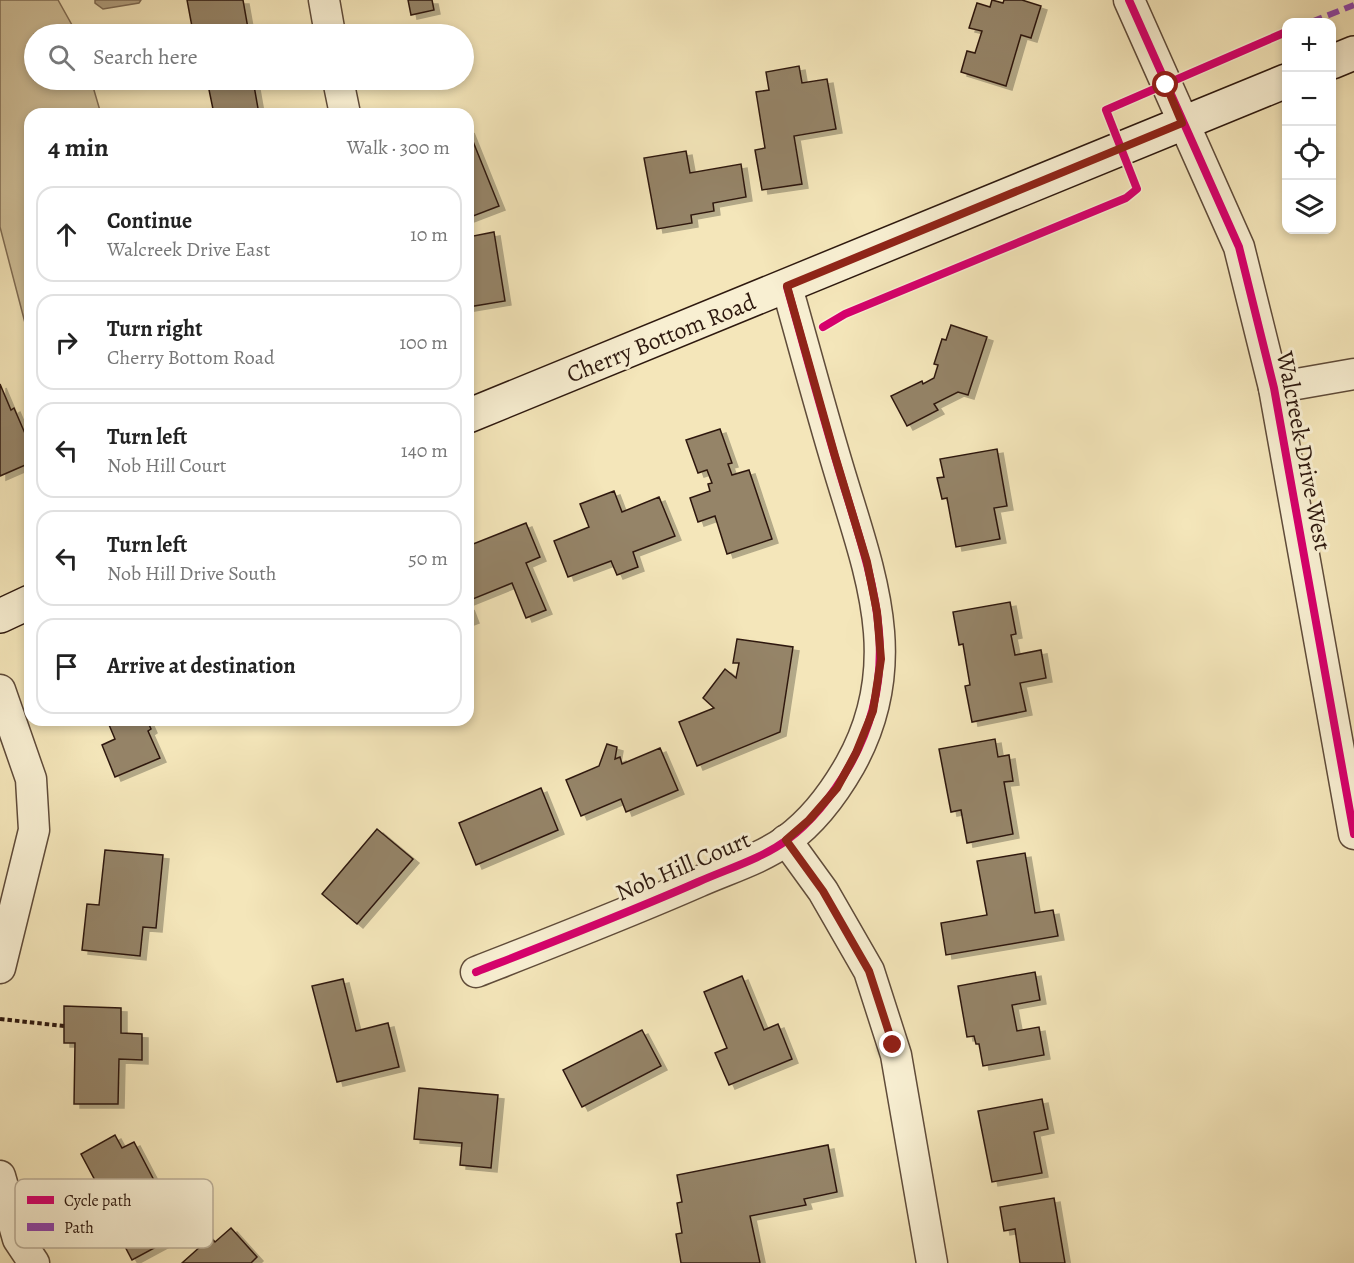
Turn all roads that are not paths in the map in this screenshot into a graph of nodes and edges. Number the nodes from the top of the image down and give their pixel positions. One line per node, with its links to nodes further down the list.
1 (324, 0): 3 (street)
2 (1129, 0): 9 (street, Walcreek Drive West)
3 (328, 24)
4 (1354, 53): 5 (main road)
5 (1336, 60)
6 (1282, 83): 9 (main road, Cherry Bottom Road)
7 (340, 90): 8 (street)
8 (344, 108)
9 (1182, 123): 10 (main road, Cherry Bottom Road); 12 (street, Walcreek Drive West)
10 (787, 286): 13 (main road, Cherry Bottom Road); 18 (street, Nob Hill Court)
11 (1354, 374): 12 (street)
12 (1274, 388): 17 (street, Walcreek Drive West)
13 (474, 414)
14 (24, 605): 15 (main road)
15 (0, 615)
16 (0, 690): 19 (street)
17 (1354, 834)
18 (786, 840): 20 (street, Nob Hill Court); 25 (street)
19 (0, 968)
20 (477, 972)
21 (0, 1176): 22 (street)
22 (15, 1228)
23 (24, 1248): 24 (street)
24 (34, 1263)
25 (932, 1263)

